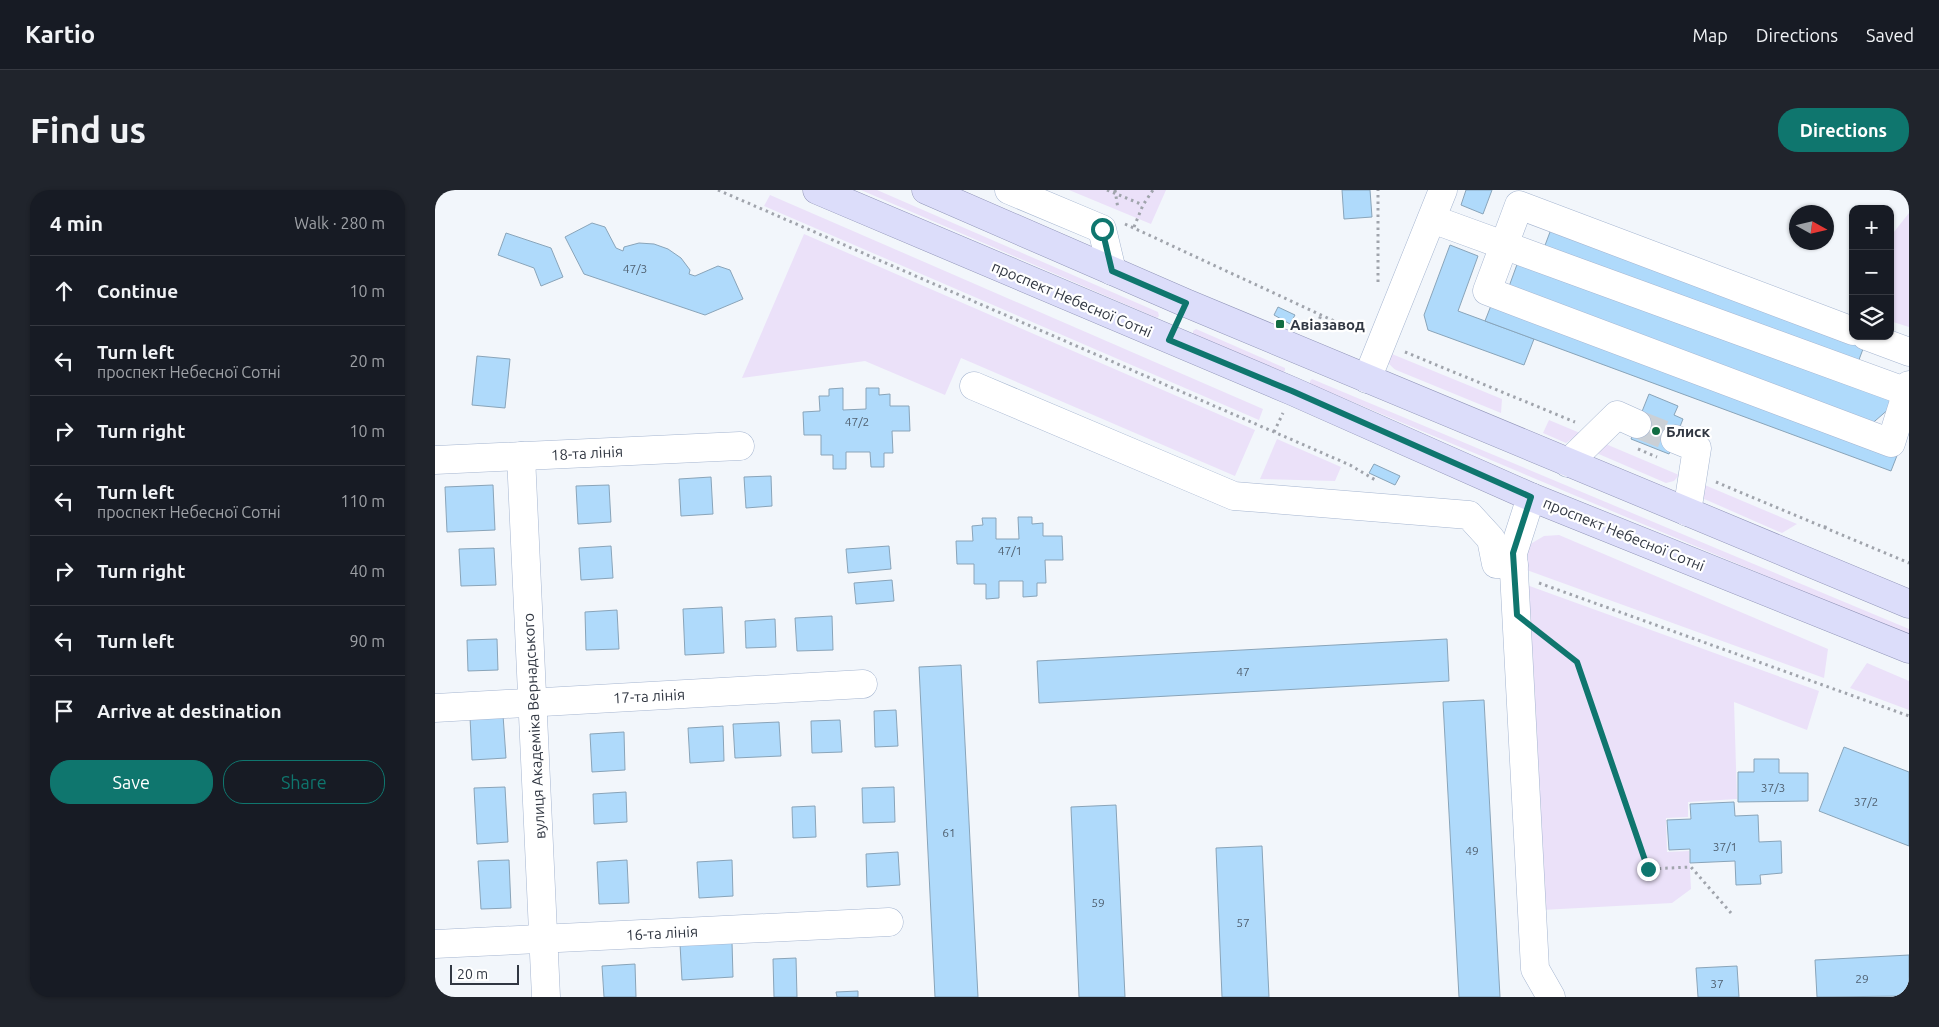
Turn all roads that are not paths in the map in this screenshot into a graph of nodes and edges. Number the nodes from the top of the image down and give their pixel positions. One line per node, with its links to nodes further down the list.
1 (817, 190): 10 (main road, проспект Небесної Сотні)
2 (926, 190): 7 (main road)
3 (1009, 190): 7 (street)
4 (1443, 190): 5 (street)
5 (1432, 219): 6 (street); 13 (street)
6 (1504, 245): 9 (street); 15 (street); 15 (street)
7 (1112, 271): 8 (main road)
8 (1186, 303): 10 (main road); 13 (main road)
9 (1849, 329)
10 (1169, 340): 22 (main road, проспект Небесної Сотні)
11 (1878, 340): 12 (street)
12 (1909, 352)
13 (1367, 379): 21 (main road)
14 (975, 386): 24 (street)
15 (1908, 389)
16 (1635, 435): 21 (street)
17 (740, 446): 19 (street, 18-та лінія)
18 (1667, 449): 23 (street)
19 (521, 456): 20 (street, 18-та лінія); 28 (street, вулиця Академіка Вернадського)
20 (435, 460)
21 (1568, 463): 23 (main road)
22 (1531, 497): 24 (street); 26 (main road, проспект Небесної Сотні)
23 (1687, 512): 25 (main road)
24 (1515, 570): 34 (street)
25 (1909, 604)
26 (1909, 649)
27 (863, 684): 28 (street, 17-та лінія)
28 (533, 703): 29 (street, 17-та лінія); 31 (street, вулиця Академіка Вернадського)
29 (435, 708)
30 (889, 922): 31 (street, 16-та лінія)
31 (544, 939): 32 (street, 16-та лінія); 33 (street, вулиця Академіка Вернадського)
32 (435, 944)
33 (547, 997)
34 (1551, 997)

